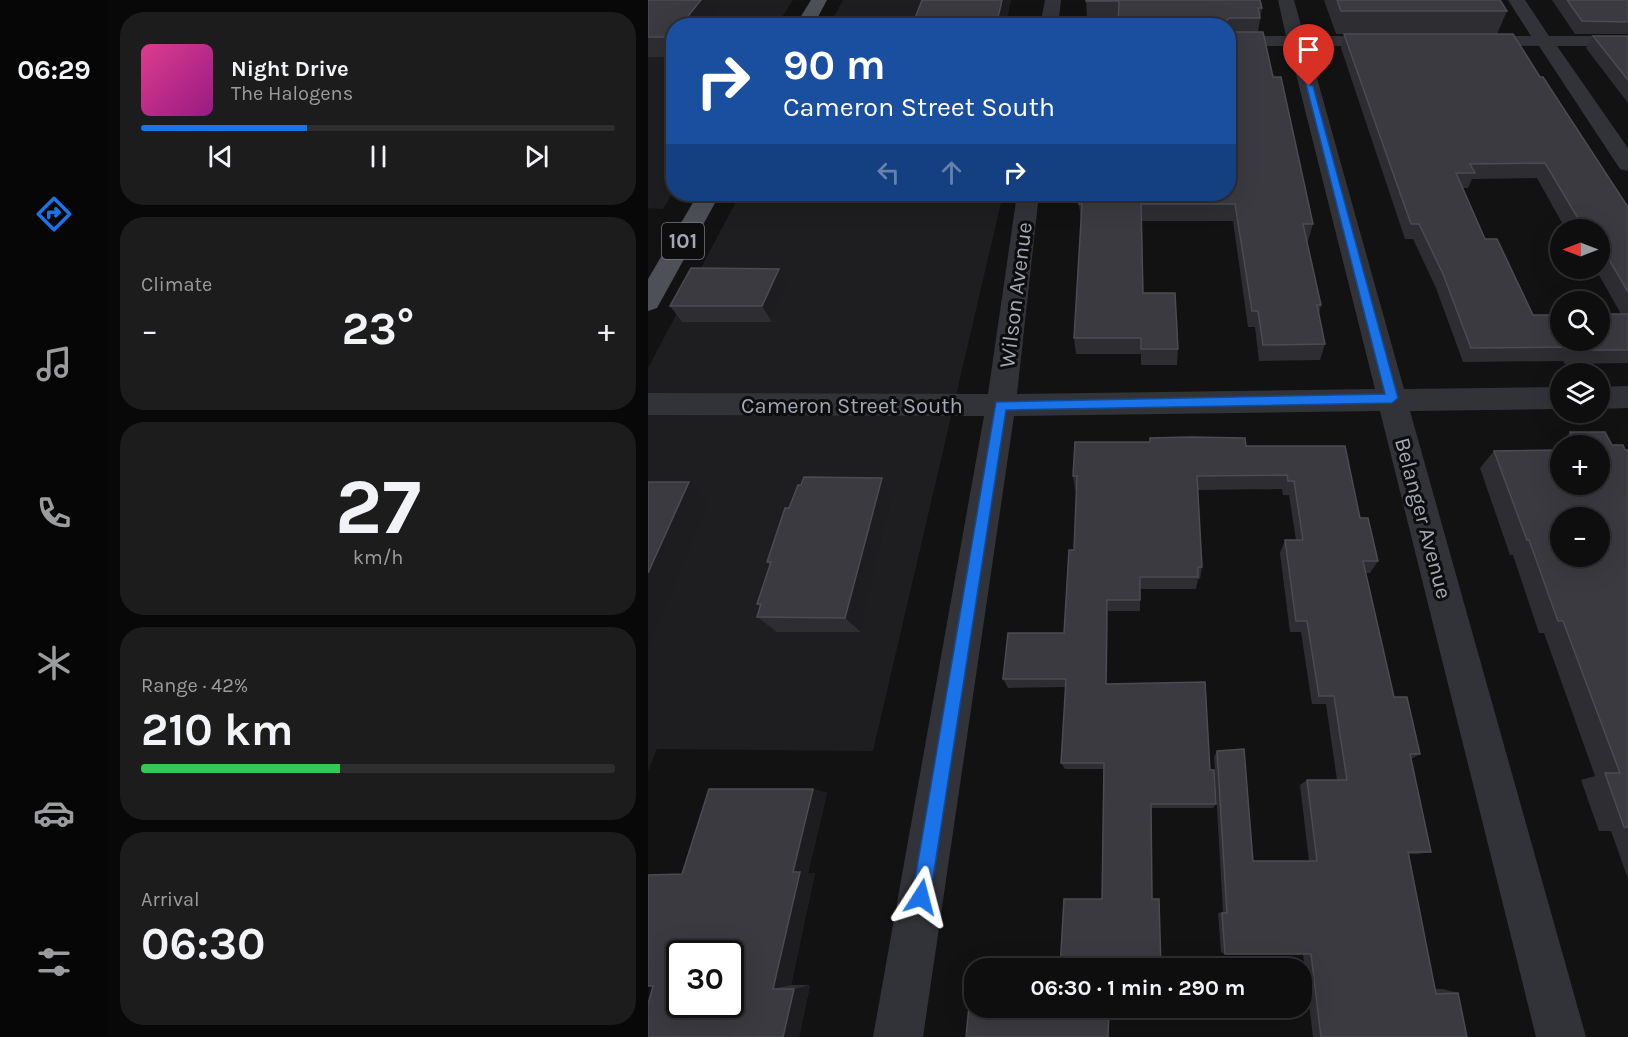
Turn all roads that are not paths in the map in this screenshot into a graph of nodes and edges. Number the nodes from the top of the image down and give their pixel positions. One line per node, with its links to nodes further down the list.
1 (819, 0): 5 (main road)
2 (1053, 0): 6 (street)
3 (1286, 0): 8 (street, Belanger Avenue)
4 (1516, 0): 11 (street)
5 (809, 18)
6 (1050, 18)
7 (1236, 40): 8 (street)
8 (1297, 41): 9 (street); 17 (street, Belanger Avenue)
9 (1403, 41)
10 (1462, 41): 11 (street)
11 (1544, 41): 12 (street); 13 (street)
12 (1628, 41)
13 (1628, 164)
14 (706, 201): 16 (main road, 101)
15 (1027, 201): 22 (street, Wilson Avenue)
16 (651, 294)
17 (1392, 398): 18 (street, Cameron Street South); 22 (street, Cameron Street South); 24 (street, Belanger Avenue)
18 (1550, 398)
19 (1610, 398): 20 (street)
20 (1628, 398)
21 (648, 404): 22 (street, Cameron Street South)
22 (1001, 405): 23 (street, Wilson Avenue)
23 (898, 1037)
24 (1561, 1037)

